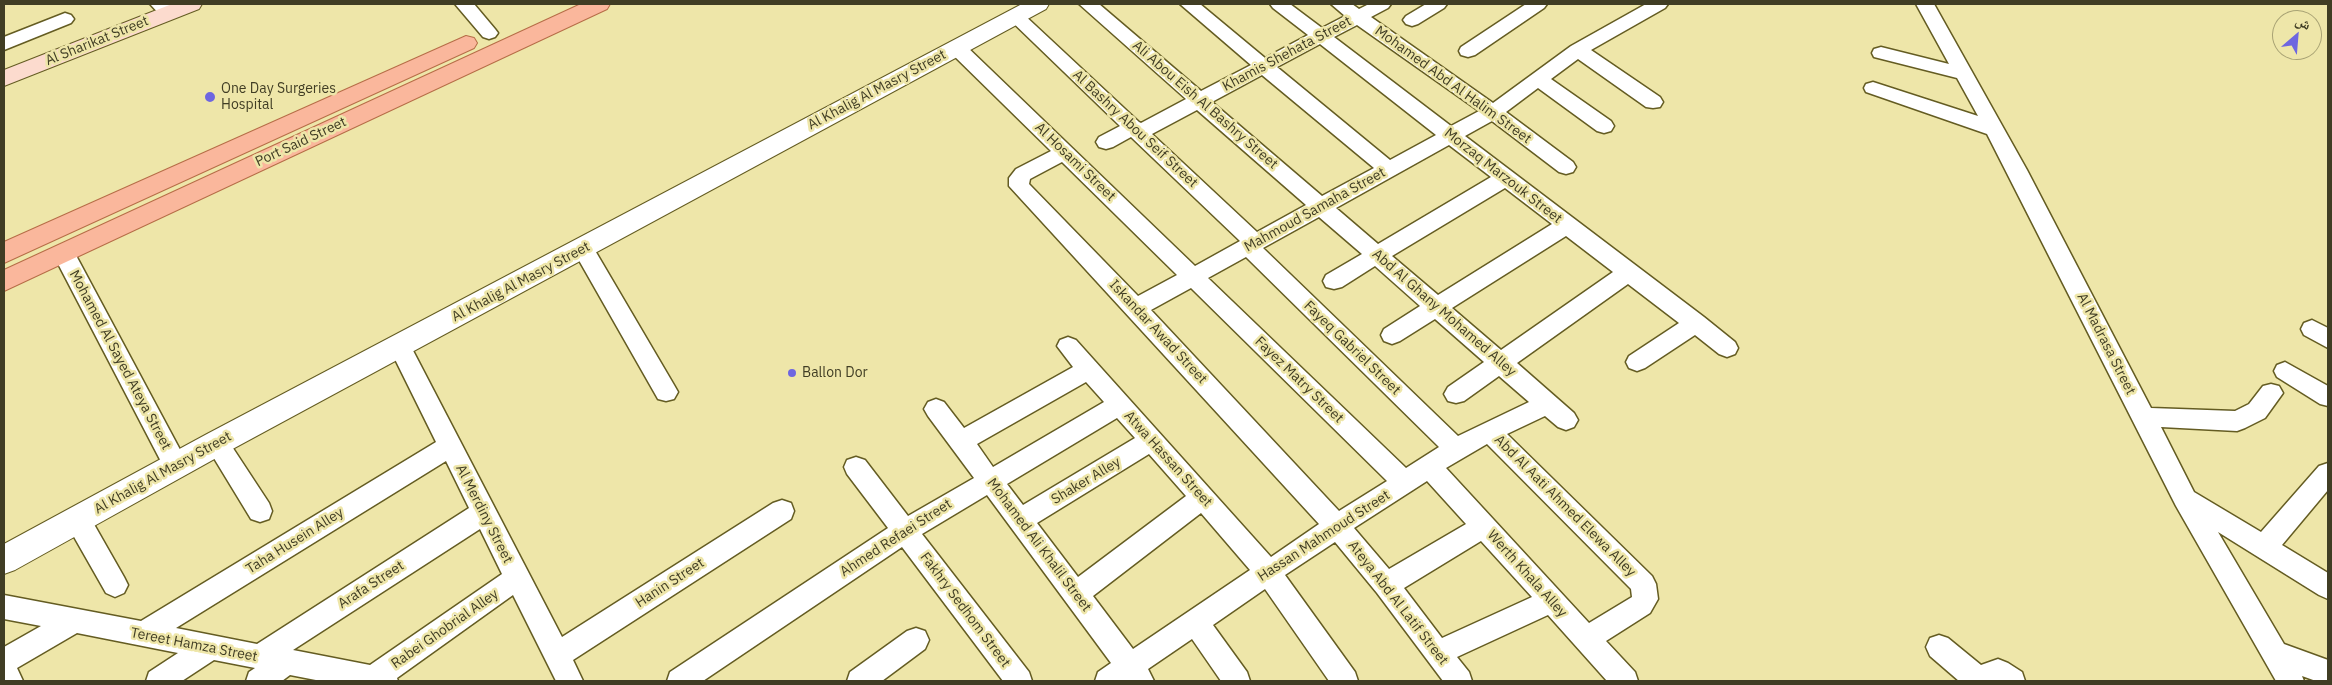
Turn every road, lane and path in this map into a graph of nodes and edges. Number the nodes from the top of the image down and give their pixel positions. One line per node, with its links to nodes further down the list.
1 (191, 4): 15 (main road, Al Sharikat Street)
2 (464, 4): 20 (street)
3 (554, 4): 20 (main road, Port Said Street)
4 (599, 4): 49 (main road, Port Said Street)
5 (1038, 4): 16 (street, Al Khalig Al Masry Street)
6 (1088, 4): 32 (street, Ali Abou Eish Al Bashry Street)
7 (1189, 4): 27 (street)
8 (1279, 4): 21 (street, Morzaq Marzouk Street)
9 (1340, 4): 17 (street, Mohamed Abd Al Halim Street)
10 (1382, 4): 17 (street, Khamis Shehata Street)
11 (1438, 4): 19 (street)
12 (1538, 4): 25 (street)
13 (1659, 4): 24 (street, Mahmoud Samaha Street)
14 (1924, 7): 28 (street, Al Madrasa Street)
15 (164, 8): 29 (main road, Al Sharikat Street)
16 (1015, 16): 23 (street, Al Khalig Al Masry Street); 37 (street, Al Bashry Abou Seif Street)
17 (1358, 16): 21 (street, Khamis Shehata Street); 34 (street, Mohamed Abd Al Halim Street)
18 (65, 19): 22 (street)
19 (1412, 20)
20 (489, 33): 48 (main road, Port Said Street)
21 (1321, 36): 27 (street, Khamis Shehata Street); 38 (street, Morzaq Marzouk Street)
22 (4, 44)
23 (957, 48): 40 (street, Al Hosami Street); 47 (street, Al Khalig Al Masry Street)
24 (1578, 50): 30 (street, Mahmoud Samaha Street); 33 (street)
25 (1468, 51)
26 (1881, 53): 28 (street)
27 (1264, 66): 32 (street, Khamis Shehata Street); 42 (street)
28 (1964, 74): 36 (street, Al Madrasa Street)
29 (4, 78)
30 (1537, 78): 34 (street, Mahmoud Samaha Street); 35 (street)
31 (1874, 88): 36 (street)
32 (1199, 100): 37 (street, Khamis Shehata Street); 44 (street, Ali Abou Eish Al Bashry Street)
33 (1653, 102)
34 (1493, 112): 38 (street, Mahmoud Samaha Street); 41 (street, Mohamed Abd Al Halim Street)
35 (1604, 126)
36 (1994, 129): 73 (street, Al Madrasa Street)
37 (1137, 130): 39 (street, Khamis Shehata Street); 46 (street, Al Bashry Abou Seif Street)
38 (1451, 136): 42 (street, Mahmoud Samaha Street); 43 (street, Morzaq Marzouk Street)
39 (1106, 142)
40 (1064, 152): 52 (street, Al Hosami Street); 56 (street, Iskandar Awad Street)
41 (1566, 167)
42 (1389, 170): 44 (street, Mahmoud Samaha Street)
43 (1506, 178): 45 (street, Morzaq Marzouk Street); 50 (street)
44 (1322, 206): 46 (street, Mahmoud Samaha Street); 50 (street, Abd Al Ghany Mohamed Alley)
45 (1567, 224): 51 (street, Morzaq Marzouk Street); 55 (street)
46 (1252, 245): 52 (street, Mahmoud Samaha Street); 79 (street, Fayeq Gabriel Street)
47 (584, 248): 59 (street, Al Khalig Al Masry Street); 66 (street)
48 (4, 253)
49 (64, 254): 53 (main road, Port Said Street); 80 (street, Mohamed Al Sayed Ateya Street)
50 (1377, 255): 54 (street); 55 (street, Abd Al Ghany Mohamed Alley)
51 (1629, 272): 57 (street, Morzaq Marzouk Street); 62 (street)
52 (1193, 277): 56 (street, Mahmoud Samaha Street); 85 (street, Fayez Matry Street)
53 (4, 281)
54 (1334, 281)
55 (1438, 307): 58 (street); 62 (street, Abd Al Ghany Mohamed Alley)
56 (1136, 308): 93 (street, Iskandar Awad Street)
57 (1696, 323): 61 (street, Morzaq Marzouk Street); 63 (street)
58 (1392, 335)
59 (400, 346): 77 (street, Al Khalig Al Masry Street); 78 (street, Al Merdiny Street)
60 (1068, 346): 64 (street, Atwa Hassan Street)
61 (1727, 348)
62 (1502, 362): 68 (street); 72 (street, Abd Al Ghany Mohamed Alley)
63 (1637, 362)
64 (1088, 369): 70 (street, Atwa Hassan Street); 76 (street)
65 (2285, 371): 69 (street)
66 (666, 392)
67 (2271, 393): 73 (street)
68 (1456, 394)
69 (2328, 395)
70 (1119, 405): 75 (street, Atwa Hassan Street); 84 (street, Ahmed Refaei Street)
71 (936, 409): 76 (street, Mohamed Ali Khalil Street)
72 (1557, 412): 74 (street, Hassan Mahmoud Street)
73 (2142, 417): 87 (street, Al Madrasa Street)
74 (1489, 431): 79 (street, Hassan Mahmoud Street); 109 (street, Abd Al Aati Ahmed Elewa Alley)
75 (1151, 441): 86 (street, Atwa Hassan Street); 92 (street, Shaker Alley)
76 (960, 442): 84 (street, Mohamed Ali Khalil Street)
77 (217, 443): 80 (street, Al Khalig Al Masry Street); 88 (street)
78 (449, 446): 90 (street, Al Merdiny Street); 108 (street, Taha Husein Alley)
79 (1456, 449): 82 (street, Hassan Mahmoud Street)
80 (176, 466): 91 (street, Al Khalig Al Masry Street)
81 (856, 467): 95 (street, Fakhry Sedhom Street)
82 (1430, 467): 85 (street, Hassan Mahmoud Street); 94 (street, Werth Khala Alley)
83 (2328, 473): 96 (street)
84 (989, 480): 92 (street, Mohamed Ali Khalil Street); 95 (street, Ahmed Refaei Street)
85 (1406, 483): 93 (street, Hassan Mahmoud Street)
86 (1202, 498): 98 (street, Atwa Hassan Street); 103 (street)
87 (2185, 498): 96 (street); 114 (street, Al Madrasa Street)
88 (260, 511)
89 (782, 511): 115 (street, Hanin Street)
90 (483, 513): 99 (street, Al Merdiny Street); 117 (street, Arafa Street)
91 (78, 520): 97 (street, Al Khalig Al Masry Street); 100 (street)
92 (1020, 520): 103 (street, Mohamed Ali Khalil Street)
93 (1337, 526): 98 (street, Hassan Mahmoud Street); 101 (street, Ateya Abd Al Latif Street)
94 (1484, 526): 101 (street); 104 (street, Werth Khala Alley)
95 (904, 531): 125 (street, Ahmed Refaei Street); 127 (street, Fakhry Sedhom Street)
96 (2264, 547): 102 (street)
97 (4, 560)
98 (1268, 572): 106 (street, Hassan Mahmoud Street); 130 (street, Atwa Hassan Street)
99 (517, 578): 115 (street, Al Merdiny Street); 121 (street, Rabei Ghobrial Alley)
100 (115, 585)
101 (1386, 585): 113 (street, Ateya Abd Al Latif Street)
102 (2328, 587)
103 (1075, 594): 120 (street, Mohamed Ali Khalil Street)
104 (1552, 601): 109 (street, Werth Khala Alley); 113 (street)
105 (4, 607): 107 (street, Tereet Hamza Street)
106 (1194, 621): 120 (street, Hassan Mahmoud Street); 129 (street)
107 (73, 622): 108 (street, Tereet Hamza Street); 116 (street)
108 (142, 635): 112 (street, Tereet Hamza Street)
109 (1586, 639): 132 (street, Werth Khala Alley)
110 (916, 640): 126 (street)
111 (1939, 647): 133 (street)
112 (210, 648): 117 (street, Tereet Hamza Street); 123 (street)
113 (1438, 653): 131 (street, Ateya Abd Al Latif Street)
114 (2275, 653): 119 (street); 134 (street, Al Madrasa Street)
115 (558, 655): 124 (street, Al Merdiny Street)
116 (4, 661)
117 (259, 669): 121 (street)
118 (4, 670): 122 (street)
119 (2328, 673)
120 (1135, 674): 128 (street, Hassan Mahmoud Street)
121 (367, 679)
122 (10, 681)
123 (159, 681)
124 (570, 681)
125 (680, 681)
126 (860, 681)
127 (1019, 681)
128 (1108, 681)
129 (1237, 681)
130 (1345, 681)
131 (1459, 681)
132 (1625, 681)
133 (2012, 681)
134 (2291, 681)

